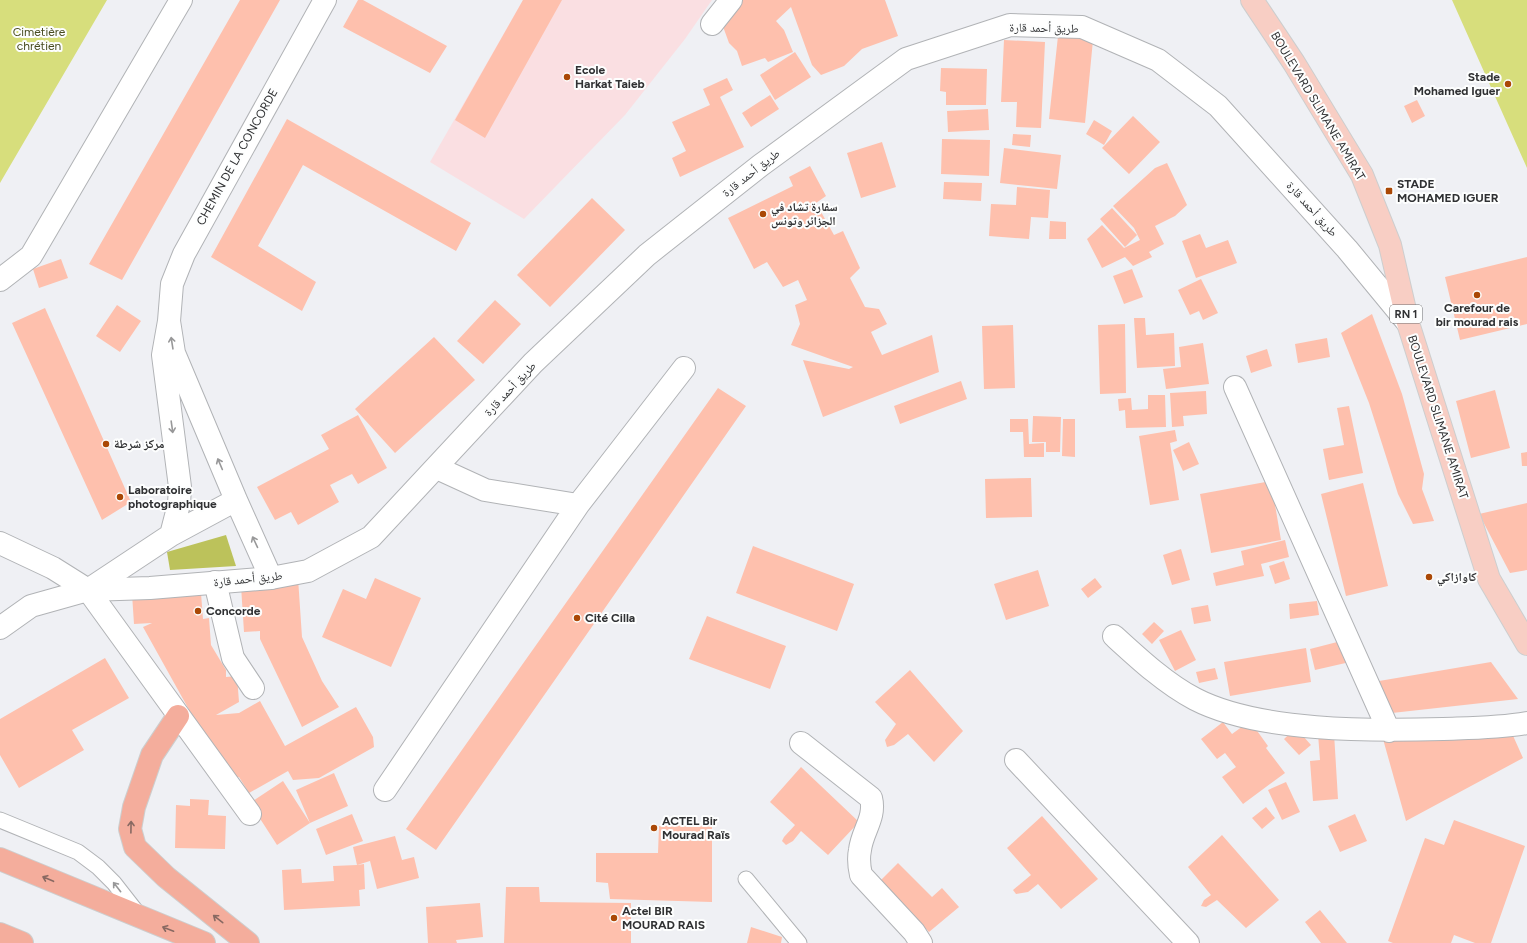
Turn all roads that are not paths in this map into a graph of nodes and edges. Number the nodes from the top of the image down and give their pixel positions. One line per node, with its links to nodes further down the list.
1 (181, 0): 6 (street)
2 (325, 0): 7 (street, CHEMIN DE LA CONCORDE)
3 (731, 0): 5 (street)
4 (1252, 0): 8 (main road, BOULEVARD SLIMANE AMIRAT / RN 1)
5 (712, 24)
6 (0, 280)
7 (168, 321): 12 (street, one-way to 7); 14 (street, one-way to 14)
8 (1408, 323): 11 (street, طريق أحمد قارة); 21 (main road, BOULEVARD SLIMANE AMIRAT / RN 1)
9 (684, 368): 13 (street)
10 (1235, 387): 25 (street)
11 (437, 468): 13 (street); 16 (street, طريق أحمد قارة)
12 (236, 500): 14 (street); 16 (street, one-way to 12)
13 (578, 505): 28 (street)
14 (171, 535): 18 (street)
15 (0, 542): 18 (street)
16 (271, 578): 17 (street, طريق أحمد قارة)
17 (215, 582): 18 (street, طريق أحمد قارة); 22 (street)
18 (88, 590): 19 (street); 23 (street)
19 (0, 628)
20 (1114, 636): 25 (street)
21 (1527, 644)
22 (252, 688)
23 (178, 716): 29 (street); 37 (highway, one-way to 23)
24 (1527, 723): 25 (street)
25 (1389, 731)
26 (801, 743): 39 (street)
27 (1016, 760): 40 (street)
28 (385, 790)
29 (250, 814)
30 (0, 820): 33 (lane, one-way to 30)
31 (0, 859): 33 (highway, one-way to 31)
32 (746, 879): 38 (lane)
33 (140, 918): 36 (highway, one-way to 33)
34 (0, 934): 35 (highway)
35 (22, 943)
36 (204, 943)
37 (248, 943)
38 (799, 943)
39 (921, 943)
40 (1188, 943)

